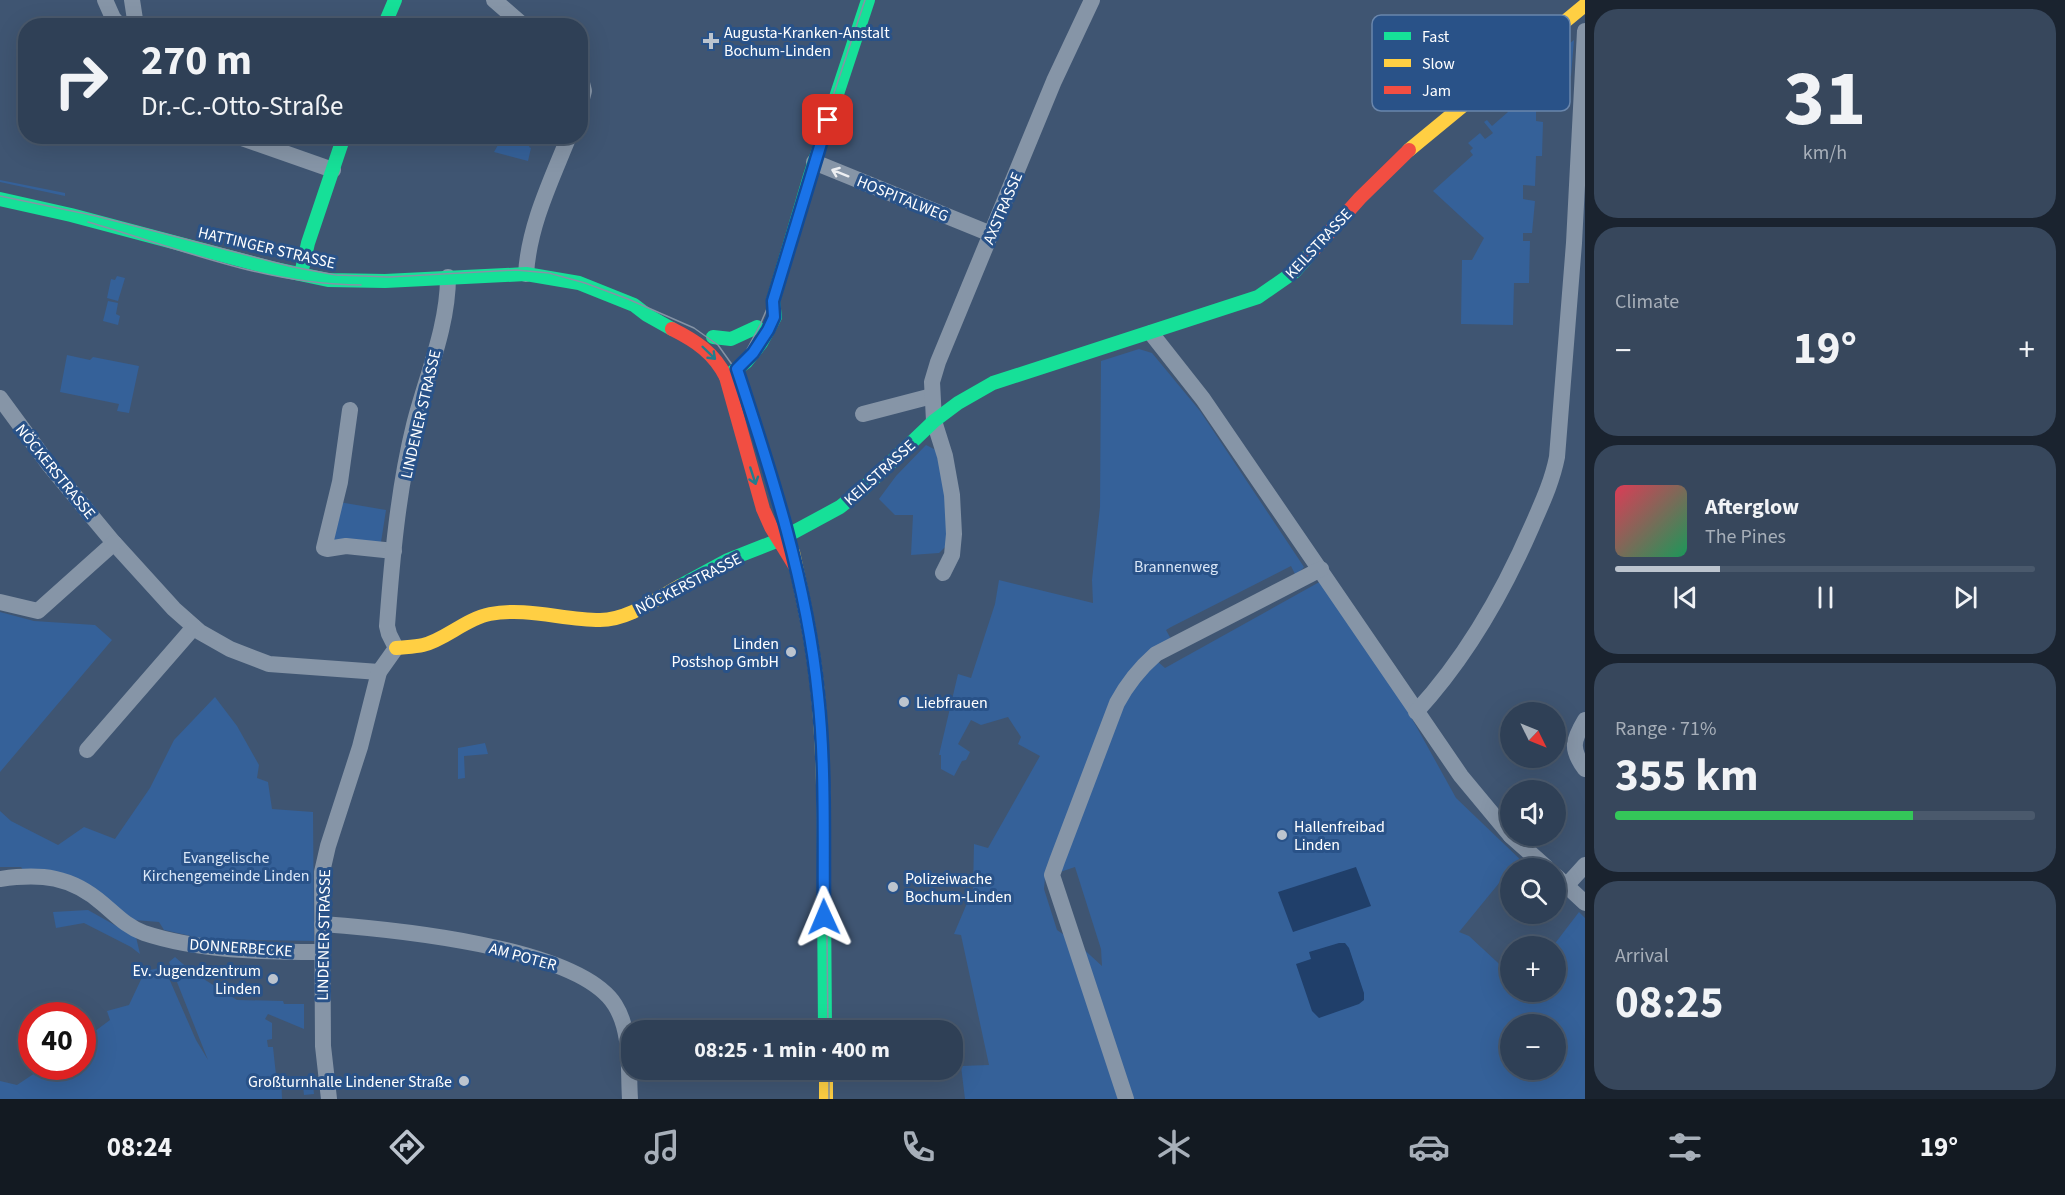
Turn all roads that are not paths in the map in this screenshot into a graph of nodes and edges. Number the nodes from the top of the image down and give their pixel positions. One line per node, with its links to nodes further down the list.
1 (105, 0): 9 (street)
2 (132, 0): 10 (street)
3 (395, 0): 11 (street)
4 (494, 0): 12 (street)
5 (868, 0): 18 (street)
6 (1092, 0): 21 (street, AXSTRASSE)
7 (1585, 5): 8 (street, KEILSTRASSE)
8 (1570, 17)
9 (113, 18)
10 (135, 18)
11 (387, 18)
12 (515, 18)
13 (1585, 31): 46 (street)
14 (1457, 111): 28 (street, KEILSTRASSE)
15 (259, 144): 19 (street)
16 (341, 144): 19 (street)
17 (566, 144): 23 (street)
18 (814, 162): 21 (street, HOSPITALWEG, one-way to 18); 25 (street)
19 (333, 170): 22 (street)
20 (0, 199): 22 (street, HATTINGER STRASSE)
21 (991, 234): 31 (street, AXSTRASSE)
22 (301, 274): 24 (street, HATTINGER STRASSE)
23 (526, 274): 24 (street, HATTINGER STRASSE); 26 (street, HATTINGER STRASSE)
24 (448, 278): 39 (street, LINDENER STRASSE)
25 (773, 301): 27 (street); 30 (street)
26 (634, 305): 29 (street, HATTINGER STRASSE); 30 (street, HATTINGER STRASSE, one-way to 30)
27 (757, 327): 29 (street); 30 (street)
28 (1151, 333): 36 (street, KEILSTRASSE); 40 (street)
29 (713, 338): 30 (street, HATTINGER STRASSE)
30 (733, 370): 35 (street, HATTINGER STRASSE); 37 (street, HATTINGER STRASSE, one-way to 37)
31 (932, 396): 34 (street); 36 (street, AXSTRASSE)
32 (0, 398): 38 (street, NÖCKERSTRASSE)
33 (351, 410): 39 (street)
34 (863, 414)
35 (751, 416)
36 (934, 421): 37 (street, KEILSTRASSE); 41 (street, KEILSTRASSE)
37 (784, 533): 44 (street, NÖCKERSTRASSE); 60 (street, HATTINGER STRASSE)
38 (114, 543): 42 (street); 43 (street, NÖCKERSTRASSE)
39 (394, 551): 44 (street, LINDENER STRASSE)
40 (1321, 569): 46 (street); 65 (street)
41 (943, 573)
42 (0, 602)
43 (194, 627): 45 (street, NÖCKERSTRASSE); 48 (street)
44 (396, 648): 45 (street)
45 (379, 672): 58 (street, LINDENER STRASSE)
46 (1416, 712): 50 (street)
47 (1585, 720): 49 (street)
48 (87, 750)
49 (1585, 770)
50 (1500, 822)
51 (1523, 846): 52 (street)
52 (1536, 858)
53 (1585, 865): 54 (street)
54 (1566, 878)
55 (0, 879): 59 (street, DONNERBECKE)
56 (1566, 886): 57 (street)
57 (1585, 903)
58 (322, 924): 59 (street, LINDENER STRASSE); 63 (street, AM POTER)
59 (321, 952): 62 (street, LINDENER STRASSE)
60 (825, 1020)
61 (826, 1080): 64 (street)
62 (329, 1099)
63 (630, 1099)
64 (826, 1099)
65 (1125, 1099)

